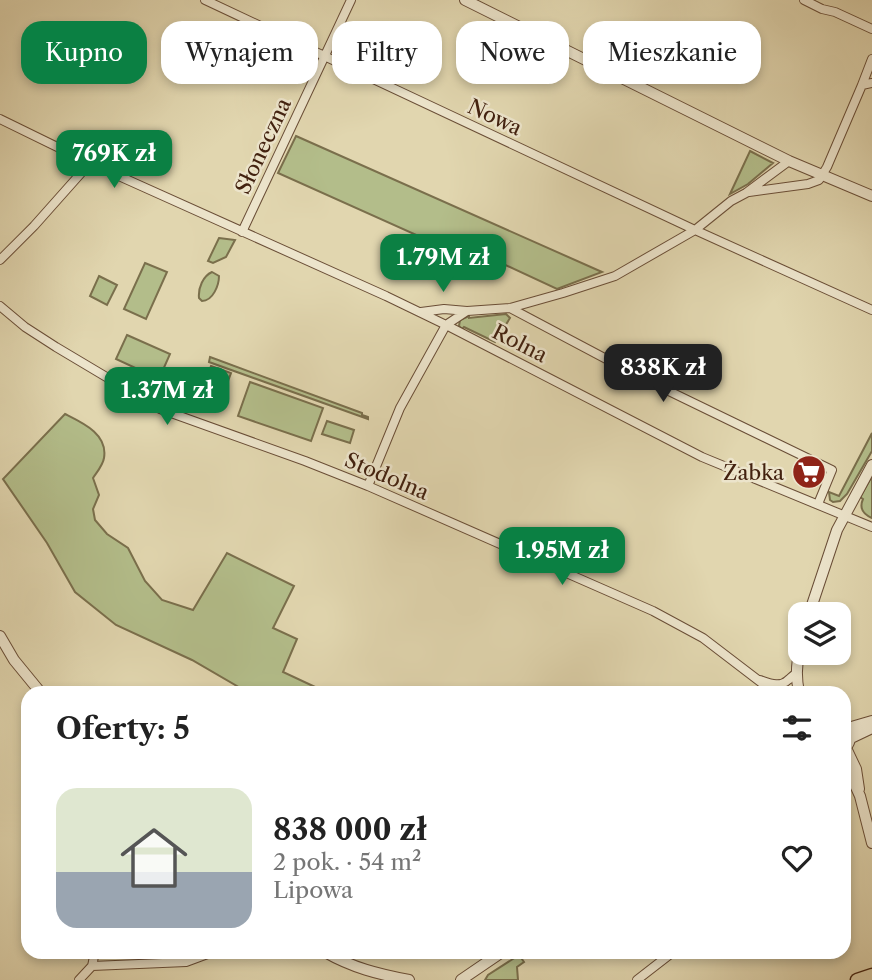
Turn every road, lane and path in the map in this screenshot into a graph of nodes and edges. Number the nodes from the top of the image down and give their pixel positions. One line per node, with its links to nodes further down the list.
1 (205, 0): 6 (street, Nowa)
2 (351, 0): 6 (street, Słoneczna)
3 (465, 0): 11 (street)
4 (804, 0): 5 (street)
5 (872, 29)
6 (325, 57): 16 (street, Nowa); 17 (street, Słoneczna)
7 (872, 59): 9 (street)
8 (872, 83): 9 (street)
9 (862, 85): 13 (street)
10 (0, 119): 12 (street, Rolna)
11 (789, 161): 13 (street); 14 (street)
12 (90, 163): 17 (street, Rolna); 18 (street)
13 (823, 175): 14 (street); 15 (street)
14 (746, 193): 16 (street)
15 (872, 196)
16 (695, 230): 20 (street); 22 (street, Nowa)
17 (242, 232): 23 (street, Rolna)
18 (0, 260)
19 (0, 306): 26 (street, Stodolna)
20 (510, 308): 21 (street); 27 (street)
21 (467, 310): 23 (street); 24 (street)
22 (872, 310)
23 (419, 312): 24 (street, Rolna)
24 (446, 325): 26 (street); 27 (street, Rolna)
25 (872, 466): 28 (street)
26 (368, 486): 34 (street, Stodolna)
27 (818, 504): 28 (street, Rolna)
28 (844, 515): 29 (street, Rolna); 30 (street)
29 (872, 527)
30 (813, 602)
31 (0, 636): 35 (street)
32 (798, 665): 33 (street)
33 (797, 673): 34 (street); 37 (street); 38 (street)
34 (760, 680): 36 (street, Stodolna)
35 (35, 686)
36 (765, 686)
37 (797, 686)
38 (803, 686)
39 (872, 721): 41 (street)
40 (872, 728): 42 (street)
41 (851, 734)
42 (851, 735)
43 (851, 753): 45 (street)
44 (851, 776): 45 (street)
45 (860, 796): 46 (street)
46 (872, 842)
47 (94, 959): 52 (street)
48 (194, 959): 52 (street)
49 (339, 959): 55 (street)
50 (492, 959): 56 (street)
51 (664, 959): 57 (street)
52 (92, 966): 54 (street)
53 (872, 975): 58 (main road)
54 (79, 980)
55 (409, 980)
56 (461, 980)
57 (637, 980)
58 (857, 980)

